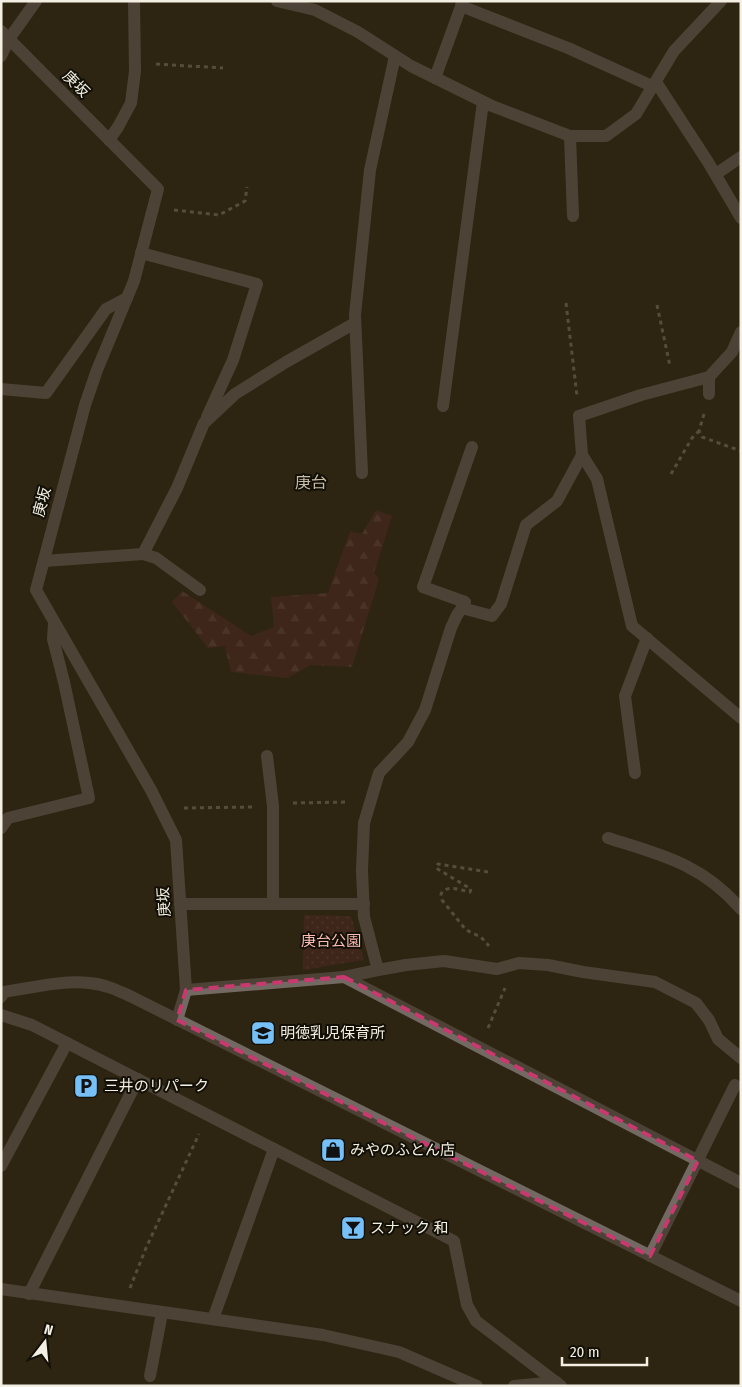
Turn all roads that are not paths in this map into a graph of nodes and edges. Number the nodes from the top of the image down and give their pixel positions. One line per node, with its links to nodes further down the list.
1 (36, 1): 6 (street)
2 (134, 1): 13 (street)
3 (277, 1): 8 (street)
4 (721, 1): 10 (street)
5 (462, 4): 9 (street); 10 (street)
6 (5, 35): 7 (street); 13 (street, 庚坂)
7 (1, 56)
8 (394, 56): 9 (street); 20 (street)
9 (435, 78): 11 (street)
10 (655, 85): 12 (street); 15 (street)
11 (484, 102): 12 (street); 25 (street)
12 (570, 136): 16 (street)
13 (109, 140): 18 (street, 庚坂)
14 (741, 157): 15 (street)
15 (716, 174): 17 (street)
16 (573, 216)
17 (741, 218)
18 (141, 253): 19 (street, 庚坂); 26 (street)
19 (127, 298): 23 (street); 31 (street, 庚坂)
20 (355, 323): 26 (street); 29 (street)
21 (741, 332): 22 (street)
22 (709, 377): 24 (street); 28 (street)
23 (1, 389)
24 (709, 394)
25 (443, 406)
26 (204, 424): 30 (street)
27 (472, 447): 33 (street)
28 (582, 455): 33 (street); 35 (street)
29 (362, 473)
30 (143, 554): 31 (street); 32 (street)
31 (44, 561): 34 (street, 庚坂)
32 (200, 590)
33 (462, 608): 43 (street)
34 (54, 623): 39 (street); 41 (street, 庚坂)
35 (647, 638): 36 (street); 38 (street)
36 (741, 718)
37 (267, 756): 42 (street)
38 (635, 773)
39 (3, 821)
40 (608, 838): 44 (street)
41 (180, 904): 42 (street); 47 (street, 庚坂)
42 (273, 904): 43 (street)
43 (364, 904): 45 (street)
44 (741, 909)
45 (378, 970): 46 (street); 52 (street)
46 (344, 977): 47 (street); 56 (street)
47 (186, 990): 50 (street, 庚坂)
48 (1, 997): 50 (street)
49 (1, 1015): 51 (street)
50 (177, 1020): 59 (street)
51 (67, 1043): 53 (street); 57 (street)
52 (741, 1058)
53 (138, 1079): 55 (street); 61 (street)
54 (735, 1085): 56 (street)
55 (274, 1149): 64 (street); 66 (street)
56 (698, 1160): 58 (street); 59 (street)
57 (1, 1166)
58 (741, 1183)
59 (650, 1256): 62 (street)
60 (1, 1289): 61 (street)
61 (29, 1294): 63 (street)
62 (741, 1301)
63 (162, 1313): 64 (street); 65 (street)
64 (214, 1320): 67 (street)
65 (150, 1376)
66 (559, 1384): 68 (street)
67 (477, 1386)
68 (514, 1386)

